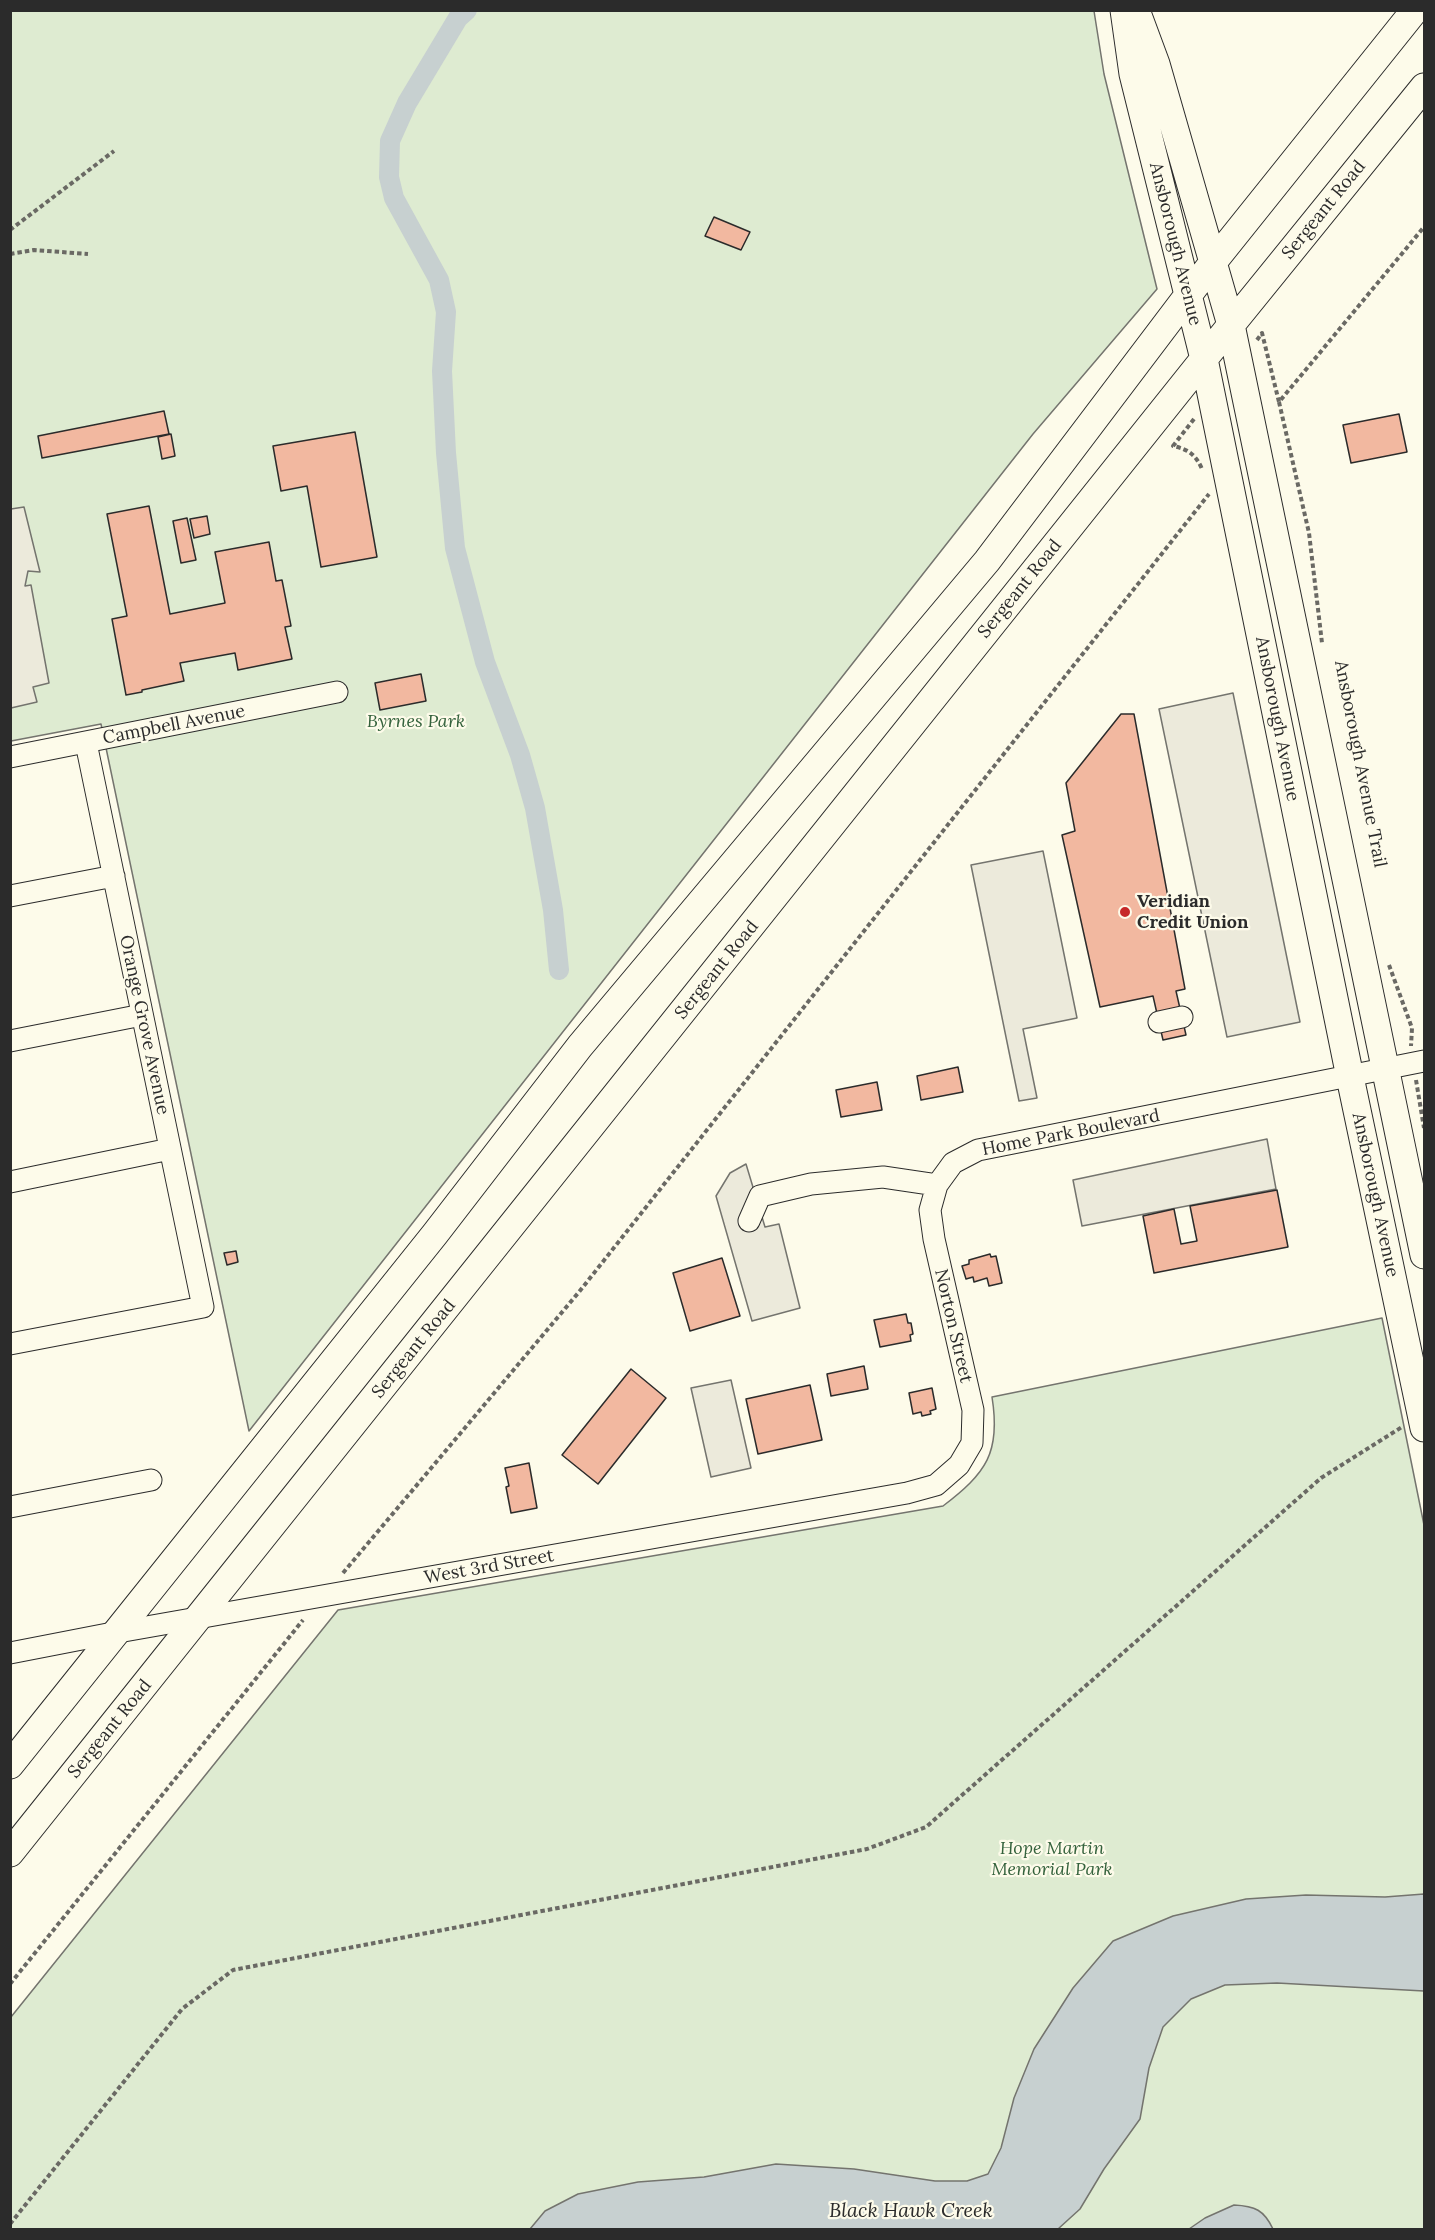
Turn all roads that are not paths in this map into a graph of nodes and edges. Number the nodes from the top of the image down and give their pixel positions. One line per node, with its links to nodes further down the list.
1 (1124, 10): 6 (main road, Ansborough Avenue)
2 (1136, 10): 5 (main road, Ansborough Avenue)
3 (1415, 10): 5 (main road)
4 (1425, 87): 7 (main road, Sergeant Road)
5 (1214, 261): 6 (main road); 7 (main road, Ansborough Avenue)
6 (1188, 296): 8 (main road, Ansborough Avenue); 32 (main road)
7 (1231, 325): 8 (main road, Sergeant Road); 19 (main road, Ansborough Avenue)
8 (1204, 358): 20 (main road, Ansborough Avenue); 31 (main road, Sergeant Road)
9 (337, 692): 10 (street, Campbell Avenue)
10 (86, 743): 11 (street, Campbell Avenue); 12 (street, Orange Grove Avenue)
11 (10, 757)
12 (114, 876): 13 (street); 14 (street, Orange Grove Avenue)
13 (10, 896)
14 (142, 1015): 17 (street); 21 (street, Orange Grove Avenue)
15 (1182, 1017): 16 (street)
16 (1159, 1022)
17 (10, 1041)
18 (1419, 1063): 19 (street)
19 (1386, 1070): 20 (street); 25 (main road, Ansborough Avenue)
20 (1350, 1077): 23 (street, Home Park Boulevard); 27 (main road, Ansborough Avenue)
21 (170, 1149): 22 (street); 26 (street, Orange Grove Avenue)
22 (10, 1182)
23 (938, 1185): 24 (street); 28 (street, Norton Street)
24 (749, 1221)
25 (1425, 1255)
26 (10, 1344)
27 (1424, 1424)
28 (959, 1465): 31 (street, West 3rd Street)
29 (151, 1480): 30 (street)
30 (10, 1507)
31 (198, 1619): 32 (street, West 3rd Street); 35 (main road, Sergeant Road)
32 (118, 1632): 33 (street, West 3rd Street); 34 (main road)
33 (10, 1653)
34 (10, 1765)
35 (10, 1852)

